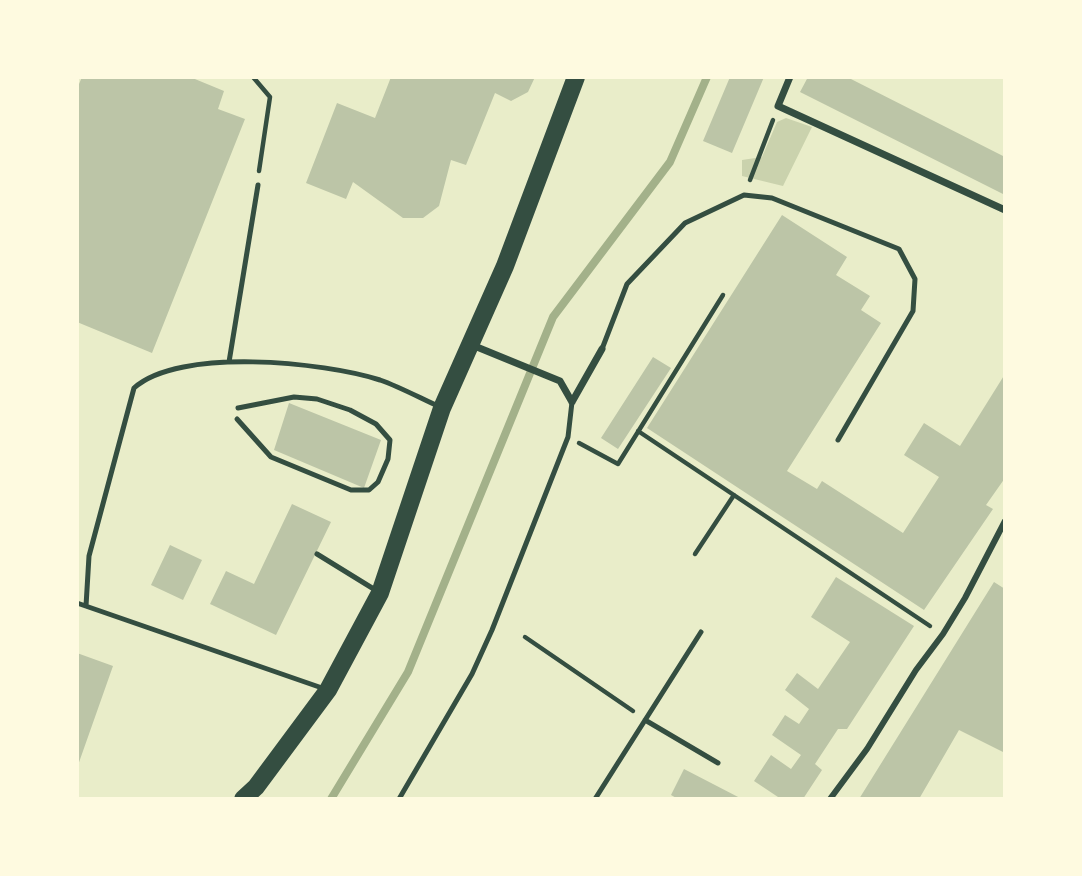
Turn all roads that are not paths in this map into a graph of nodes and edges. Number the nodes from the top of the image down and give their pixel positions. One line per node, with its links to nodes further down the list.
1 (576, 77): 5 (main road)
2 (790, 77): 4 (street)
3 (258, 185): 7 (lane)
4 (1005, 210)
5 (472, 345): 8 (street); 10 (main road)
6 (602, 349): 8 (street); 12 (lane)
7 (229, 362): 10 (lane); 17 (lane)
8 (572, 402): 23 (lane)
9 (237, 408): 11 (lane)
10 (442, 408): 15 (main road)
11 (237, 419)
12 (838, 440)
13 (1005, 521): 25 (street)
14 (317, 554): 15 (lane)
15 (380, 593): 19 (main road)
16 (77, 603): 17 (lane)
17 (86, 606): 19 (lane)
18 (701, 632): 20 (lane)
19 (328, 690): 22 (main road)
20 (645, 720): 21 (lane); 24 (lane)
21 (718, 763)
22 (243, 799)
23 (399, 799)
24 (595, 799)
25 (830, 799)

